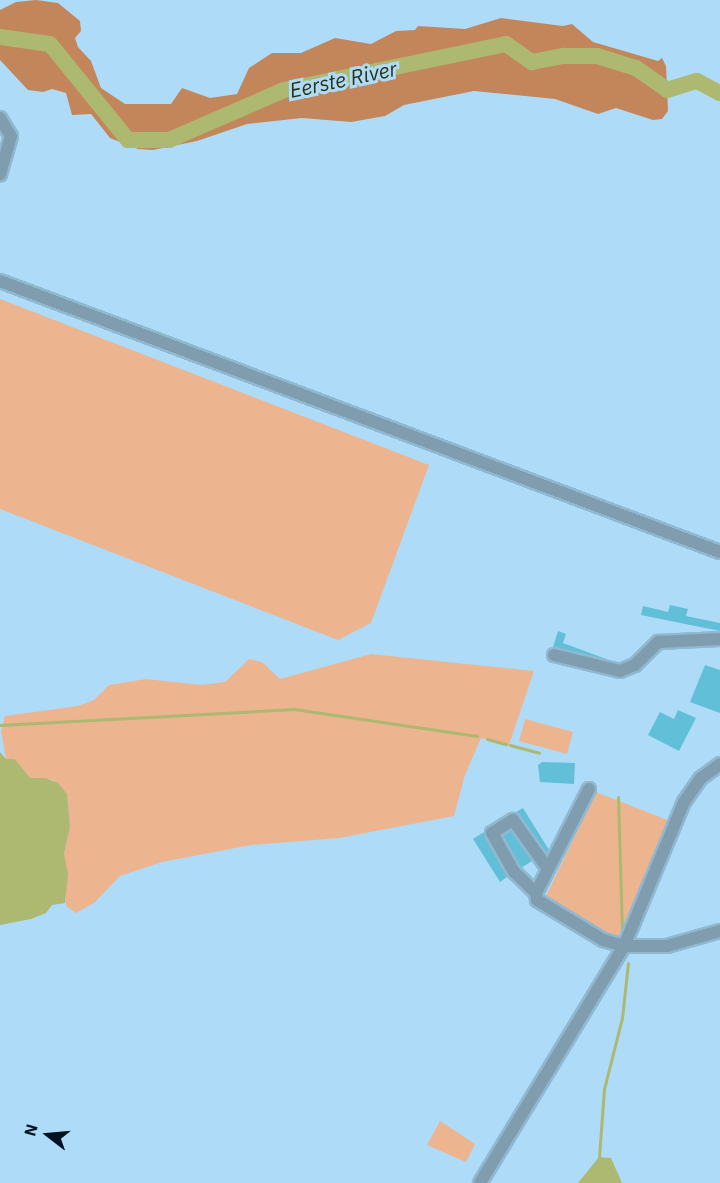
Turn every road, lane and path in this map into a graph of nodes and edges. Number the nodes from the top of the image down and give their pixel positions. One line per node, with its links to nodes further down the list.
1 (0, 118): 2 (street)
2 (0, 174)
3 (0, 281): 4 (street)
4 (720, 552)
5 (720, 639): 6 (street)
6 (554, 656)
7 (720, 764): 12 (street)
8 (589, 789): 9 (street)
9 (548, 869): 10 (street); 10 (street)
10 (536, 893): 12 (street)
11 (720, 931): 12 (street)
12 (624, 946): 13 (street)
13 (480, 1183)

